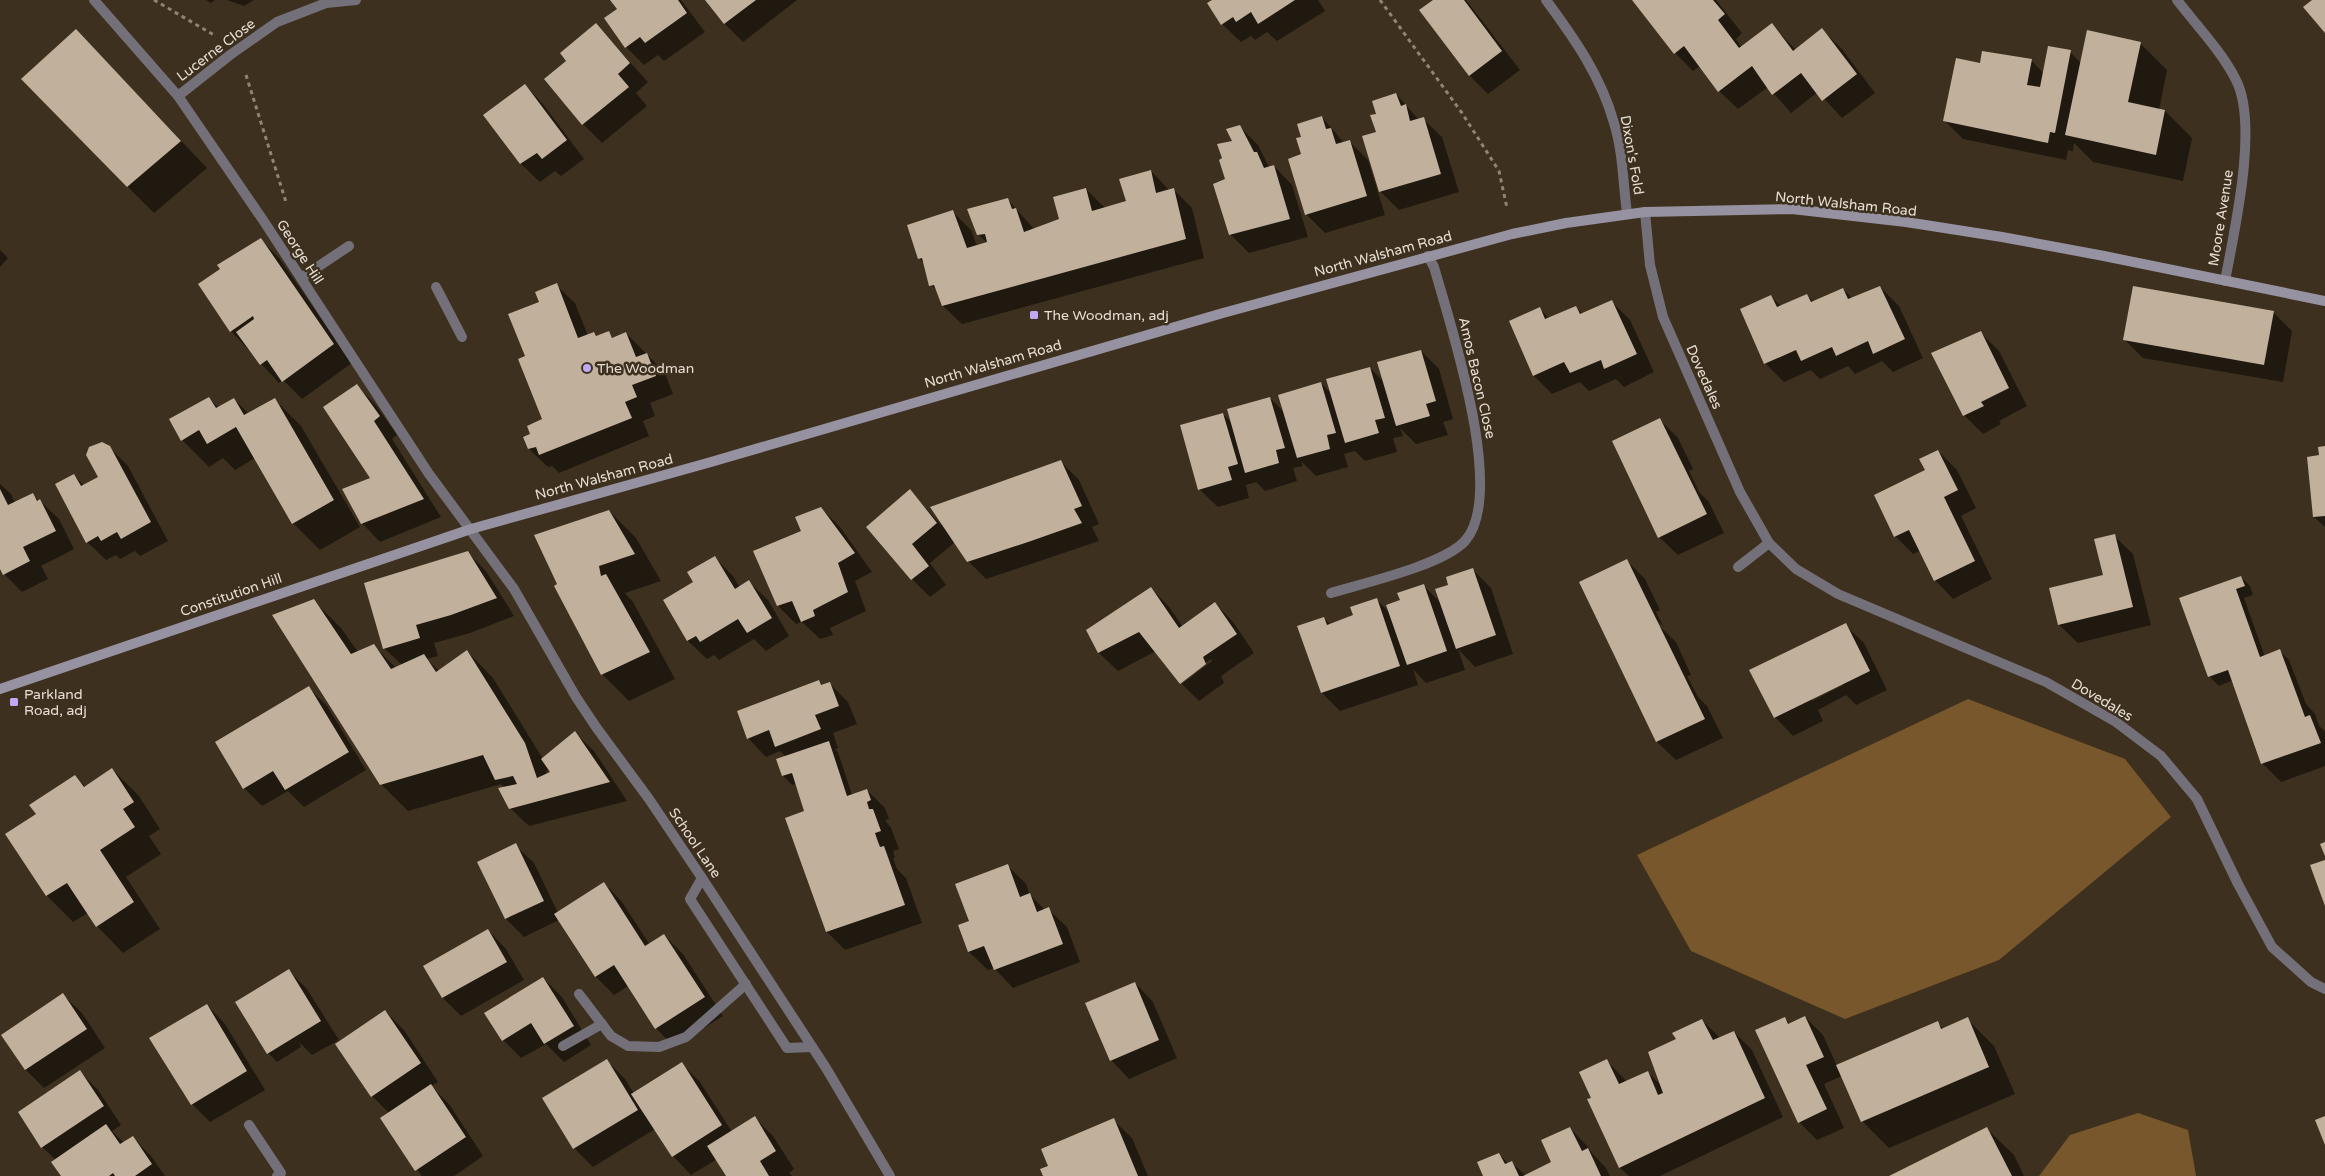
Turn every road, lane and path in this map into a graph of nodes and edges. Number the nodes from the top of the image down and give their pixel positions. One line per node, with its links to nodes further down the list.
1 (94, 0): 8 (street, George Hill)
2 (154, 0): 7 (path)
3 (356, 0): 7 (street, Lucerne Close)
4 (1380, 0): 12 (path)
5 (1546, 0): 10 (street, Dixon's Fold)
6 (2177, 0): 16 (street, Moore Avenue)
7 (230, 55): 8 (street, Lucerne Close); 11 (path)
8 (178, 96): 11 (street, George Hill)
9 (1645, 212): 10 (main road, North Walsham Road); 16 (main road, North Walsham Road); 21 (street, Dovedales)
10 (1627, 213): 12 (main road, North Walsham Road)
11 (263, 220): 15 (street, George Hill)
12 (1512, 234): 14 (main road, North Walsham Road)
13 (349, 246): 15 (street)
14 (1428, 256): 20 (main road, North Walsham Road); 23 (street, Amos Bacon Close)
15 (301, 278): 20 (street, George Hill)
16 (2225, 281): 18 (main road, North Walsham Road)
17 (436, 288): 19 (street)
18 (2325, 301)
19 (462, 336)
20 (471, 529): 24 (main road, Constitution Hill); 25 (street, School Lane)
21 (1769, 543): 22 (street); 27 (street, Dovedales)
22 (1738, 567)
23 (1331, 593)
24 (0, 689)
25 (702, 878): 26 (street); 31 (street, School Lane)
26 (746, 984): 29 (street); 31 (street)
27 (2325, 989)
28 (579, 994): 29 (street)
29 (602, 1024): 30 (street)
30 (563, 1046)
31 (812, 1047): 34 (street, School Lane)
32 (249, 1125): 33 (street)
33 (280, 1175)
34 (890, 1176)

